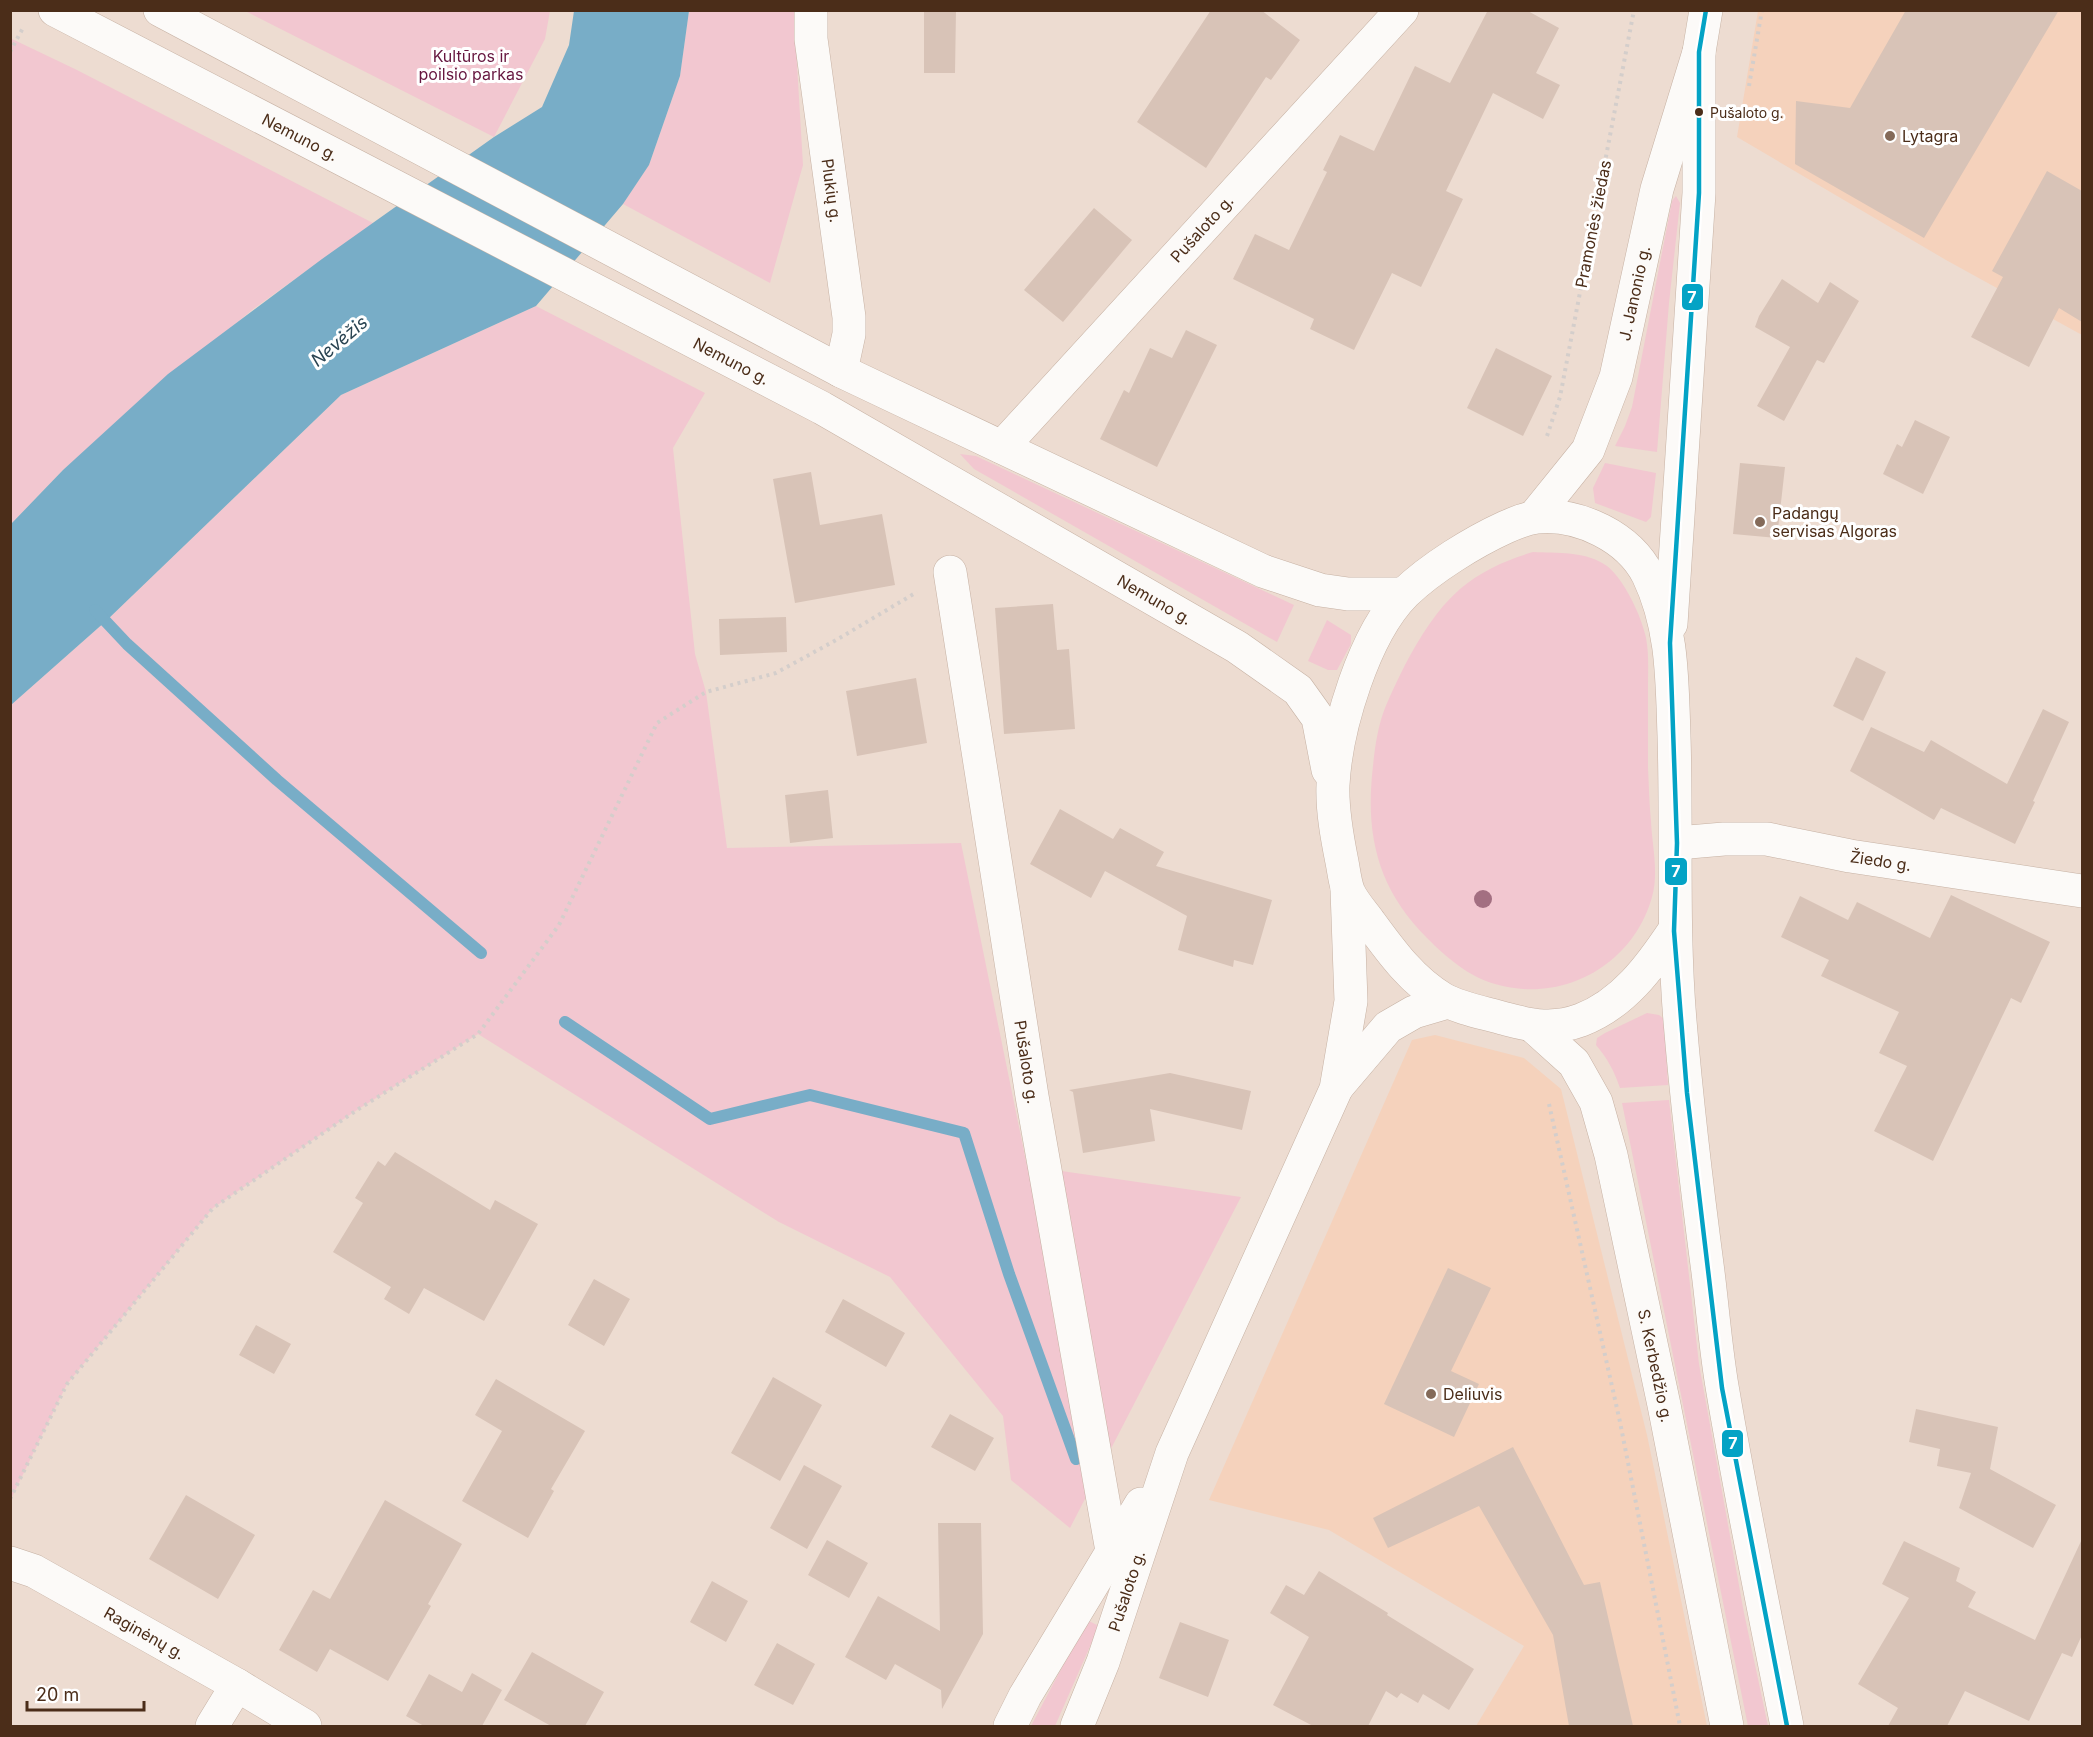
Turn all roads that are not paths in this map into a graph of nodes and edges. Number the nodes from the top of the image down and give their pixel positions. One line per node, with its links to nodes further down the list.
1 (160, 10): 7 (main road)
2 (811, 10): 7 (main road, Plukių g.)
3 (1402, 10): 8 (main road, Pušaloto g.)
4 (1706, 10): 6 (main road, J. Janonio g.)
5 (41, 16): 13 (main road, Nemuno g.)
6 (1699, 52): 9 (main road, J. Janonio g.); 12 (main road, J. Janonio g.)
7 (842, 371): 8 (main road)
8 (1002, 447): 11 (main road)
9 (1534, 517): 11 (main road); 12 (main road)
10 (950, 572): 22 (main road, Pušaloto g.)
11 (1404, 594): 13 (main road)
12 (1670, 643): 14 (main road)
13 (1332, 789): 15 (main road, Pušaloto g.)
14 (1677, 843): 16 (main road, Žiedo g.); 17 (main road)
15 (1347, 890): 18 (main road); 20 (main road, Pušaloto g.)
16 (2082, 891)
17 (1674, 931): 19 (main road); 30 (main road)
18 (1448, 1002): 19 (main road); 20 (main road, Pušaloto g.)
19 (1534, 1027): 29 (main road, S. Kerbedžio g.)
20 (1336, 1089): 21 (main road, Pušaloto g.)
21 (1172, 1454): 22 (main road, Pušaloto g.); 28 (main road, Pušaloto g.)
22 (1112, 1551): 27 (main road, Pušaloto g.)
23 (10, 1563): 24 (main road, Raginėnų g.)
24 (237, 1686): 25 (main road); 26 (main road, Raginėnų g.)
25 (212, 1726)
26 (305, 1726)
27 (1010, 1726)
28 (1077, 1726)
29 (1727, 1726)
30 (1787, 1726)

